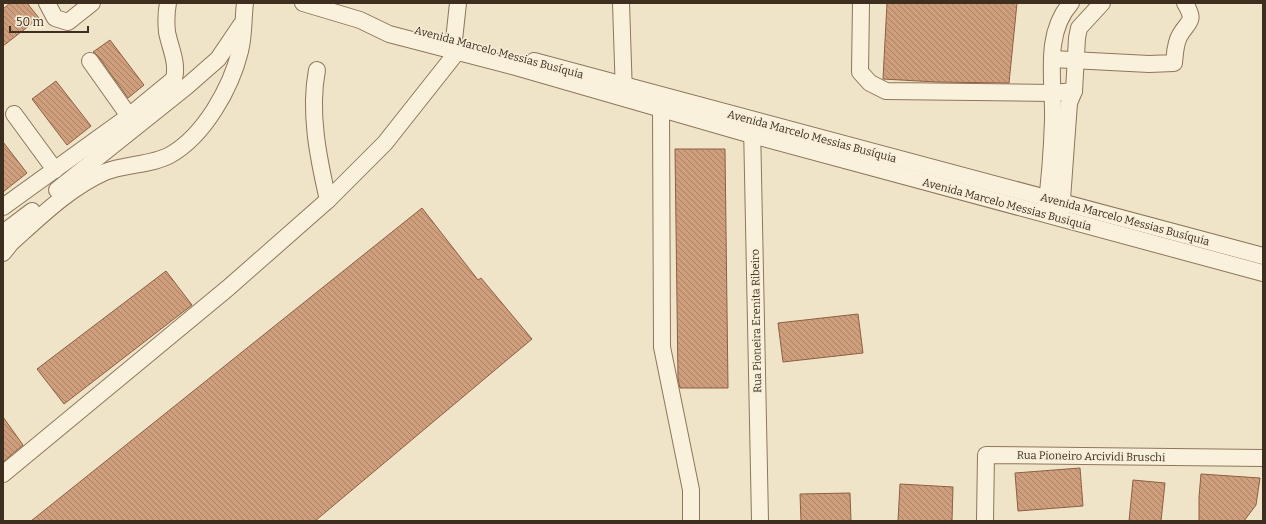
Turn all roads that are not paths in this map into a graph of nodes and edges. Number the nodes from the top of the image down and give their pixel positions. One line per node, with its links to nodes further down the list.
1 (47, 3): 2 (street)
2 (92, 3)
3 (168, 3): 23 (street)
4 (245, 3): 12 (street)
5 (303, 3): 13 (street, Avenida Marcelo Messias Busíquia)
6 (458, 3): 13 (street)
7 (621, 3): 19 (street)
8 (861, 3): 20 (street)
9 (1071, 3): 14 (street)
10 (1102, 3): 16 (street)
11 (1185, 3): 16 (street)
12 (242, 24): 30 (street); 31 (street)
13 (456, 46): 19 (street, Avenida Marcelo Messias Busíquia); 27 (street)
14 (1052, 59): 16 (street); 20 (street)
15 (90, 61): 23 (street)
16 (1076, 61): 18 (street)
17 (317, 70): 27 (street)
18 (1074, 91): 20 (street); 24 (street)
19 (624, 92): 21 (street, Avenida Marcelo Messias Busíquia); 25 (street, Avenida Marcelo Messias Busíquia)
20 (1053, 93): 24 (street)
21 (661, 109): 25 (street, Avenida Marcelo Messias Busíquia); 36 (street)
22 (14, 114): 26 (street)
23 (129, 116): 26 (street)
24 (1060, 122): 29 (street)
25 (752, 127): 29 (street, Avenida Marcelo Messias Busiquia); 37 (street, Rua Pioneira Erenita Ribeiro)
26 (55, 170): 28 (street)
27 (328, 200): 35 (street)
28 (3, 207)
29 (1054, 208): 32 (street, Avenida Marcelo Messias Busíquia); 33 (street, Avenida Marcelo Messias Busiquia)
30 (3, 233)
31 (3, 253)
32 (1263, 256)
33 (1263, 273)
34 (1263, 458): 38 (street, Rua Pioneiro Arcividi Bruschi)
35 (3, 474)
36 (691, 521)
37 (760, 521)
38 (985, 521)

